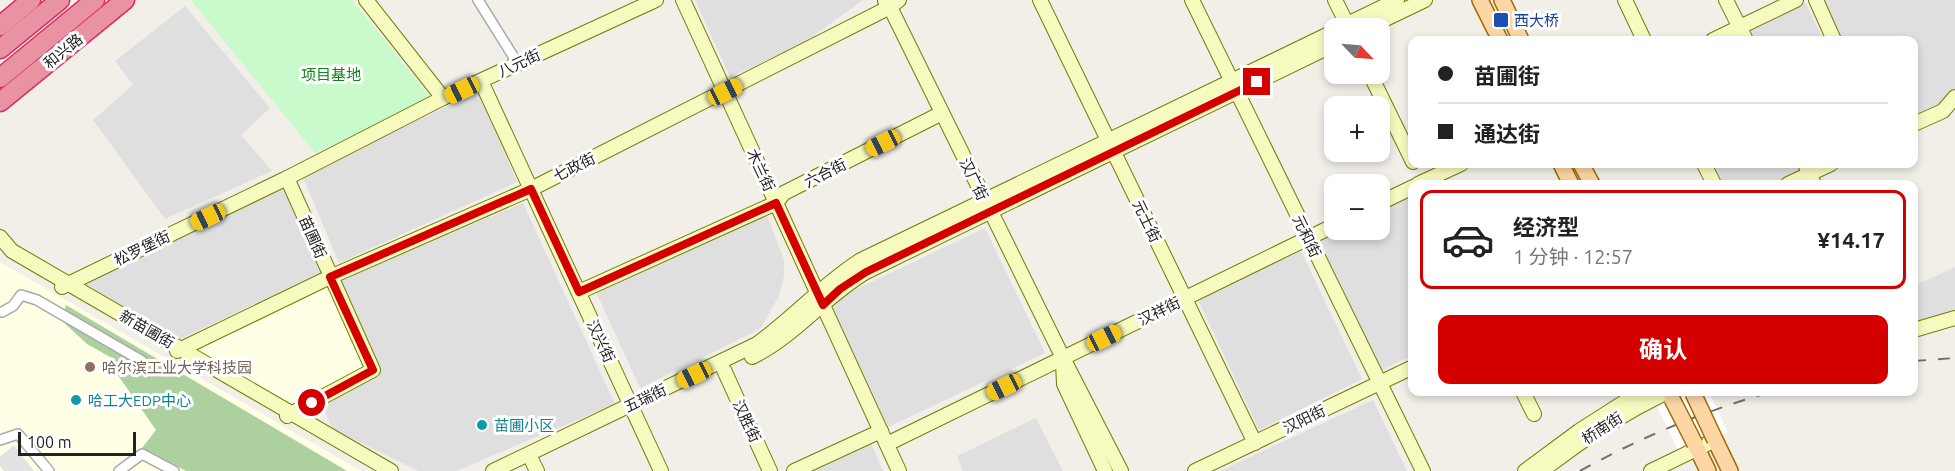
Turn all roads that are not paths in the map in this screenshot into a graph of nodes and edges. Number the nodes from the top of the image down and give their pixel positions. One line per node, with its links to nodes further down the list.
1 (31, 0): 24 (highway)
2 (60, 0): 31 (highway)
3 (95, 0): 34 (highway, 和兴路)
4 (125, 0): 41 (highway, 和兴路)
5 (366, 0): 40 (street)
6 (478, 0): 33 (street)
7 (656, 0): 33 (street, 八元街)
8 (683, 0): 38 (street, 木兰街)
9 (1040, 0): 44 (street, 元士街)
10 (1192, 0): 37 (street, 元和街)
11 (1335, 0): 21 (street)
12 (1397, 0): 22 (street)
13 (1425, 0): 23 (street)
14 (1480, 0): 26 (main road)
15 (1502, 0): 27 (main road)
16 (1625, 0): 28 (street)
17 (1726, 0): 25 (street)
18 (1796, 0): 25 (street)
19 (1816, 0): 29 (street)
20 (891, 2): 38 (street, 七政街); 42 (street, 汉广街)
21 (1340, 18)
22 (1362, 18)
23 (1388, 18)
24 (0, 26)
25 (1743, 34)
26 (1498, 36)
27 (1519, 36)
28 (1642, 36)
29 (1832, 36)
30 (1324, 38): 37 (street)
31 (0, 49)
32 (1324, 49): 37 (street)
33 (518, 64): 35 (street, 八元街)
34 (0, 78)
35 (481, 81): 40 (street, 八元街); 49 (street, 汉兴街)
36 (1375, 84): 45 (street)
37 (1235, 86): 44 (street); 56 (street, 元和街)
38 (725, 92): 49 (street, 七政街); 52 (street, 木兰街)
39 (1955, 97): 43 (street)
40 (443, 98): 47 (street, 八元街)
41 (0, 102)
42 (942, 113): 52 (street, 六合街); 53 (street, 汉广街)
43 (1918, 122)
44 (1111, 146): 53 (street); 62 (street, 元士街)
45 (1408, 153)
46 (1453, 168): 48 (street)
47 (287, 178): 58 (street, 苗圃街); 59 (street, 松罗堡街)
48 (1429, 180)
49 (531, 189): 58 (street, 七政街); 60 (street, 汉兴街)
50 (1408, 190): 51 (street)
51 (1390, 198)
52 (776, 203): 60 (street, 六合街); 61 (street, 木兰街)
53 (987, 206): 61 (street); 67 (street, 汉广街)
54 (1324, 230): 56 (street, 汉祥街)
55 (0, 237): 59 (street, 新苗圃街)
56 (1309, 238): 62 (street, 汉祥街); 71 (street, 元和街)
57 (0, 246): 59 (street, 新苗圃街)
58 (330, 277): 66 (street, 七政街); 79 (street, 苗圃街)
59 (66, 285): 66 (street, 新苗圃街)
60 (579, 292): 77 (street, 汉兴街)
61 (820, 299): 70 (street, 五瑞街); 77 (street, 五瑞街); 80 (street, 木兰街)
62 (1185, 299): 67 (street, 汉祥街); 83 (street, 元士街)
63 (1, 313): 68 (street)
64 (1955, 318): 65 (street)
65 (1918, 329)
66 (179, 350): 79 (street, 新苗圃街)
67 (1063, 358): 84 (street, 汉祥街); 98 (street, 汉广街); 99 (street, 汉广街); 100 (street, 汉广街); 101 (street, 汉广街)
68 (142, 361)
69 (1408, 369): 71 (street, 汉阳街)
70 (724, 370): 77 (street, 五瑞街); 95 (street, 汉胜街)
71 (1380, 383): 83 (street, 汉阳街); 103 (street, 元和街)
72 (1525, 396): 78 (street)
73 (1634, 396): 104 (street, 桥南街)
74 (1664, 396): 105 (street, 桥南街)
75 (1670, 396): 85 (main road, bridge)
76 (1694, 396): 82 (main road, bridge)
77 (633, 410): 86 (street, 五瑞街); 92 (street, 五瑞街); 94 (street, 汉兴街)
78 (1534, 414)
79 (289, 415): 90 (street, 新苗圃街); 91 (street, 新苗圃街)
80 (881, 431): 84 (street, 木兰街); 96 (street)
81 (0, 440): 87 (street)
82 (1715, 440): 85 (street); 108 (main road)
83 (1255, 443): 102 (street, 汉阳街)
84 (887, 444): 97 (street, 木兰街)
85 (1696, 446): 106 (street); 107 (main road)
86 (535, 466): 93 (street, 五瑞街)
87 (49, 471)
88 (119, 471): 89 (street)
89 (174, 471)
90 (379, 471)
91 (391, 471)
92 (494, 471)
93 (509, 471)
94 (661, 471)
95 (770, 471)
96 (794, 471)
97 (899, 471)
98 (1105, 471)
99 (1114, 471)
100 (1121, 471)
101 (1129, 471)
102 (1196, 471)
103 (1423, 471)
104 (1525, 471)
105 (1542, 471)
106 (1651, 471)
107 (1708, 471)
108 (1730, 471)

